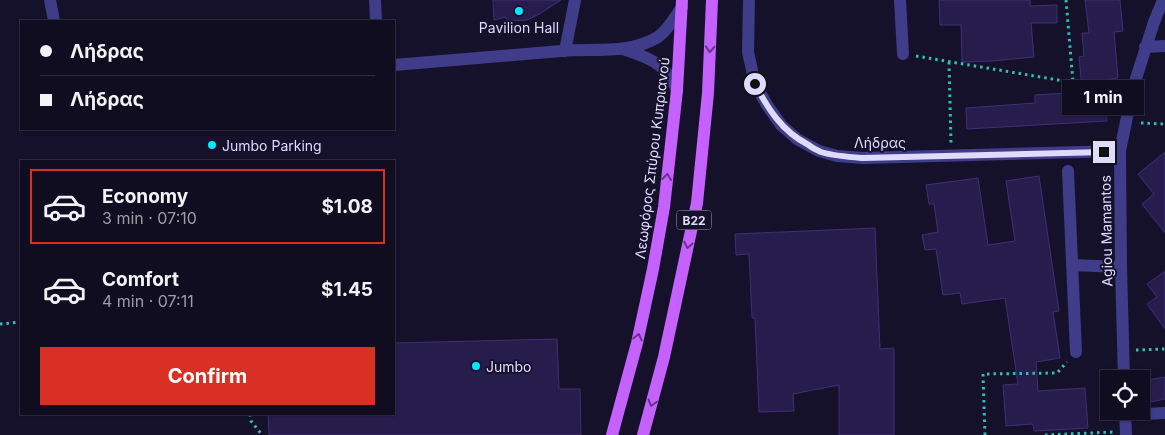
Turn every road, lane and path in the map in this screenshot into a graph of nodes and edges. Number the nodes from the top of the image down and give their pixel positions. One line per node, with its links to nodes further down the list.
1 (50, 0): 10 (street)
2 (375, 0): 11 (street)
3 (575, 0): 15 (street)
4 (712, 0): 42 (main road, B22, one-way to 42)
5 (749, 0): 25 (street, Λήδρας)
6 (900, 0): 16 (street)
7 (1066, 0): 19 (path)
8 (1164, 0): 13 (street, Agiou Mamantos)
9 (682, 4): 14 (street); 21 (main road, Λεωφόρος Σπύρου Κυπριανού / B22)
10 (54, 20)
11 (376, 20)
12 (1165, 46): 13 (street)
13 (1145, 47): 20 (street, Agiou Mamantos)
14 (623, 49): 15 (street); 21 (street)
15 (565, 51): 18 (street)
16 (903, 54): 17 (path)
17 (948, 62): 19 (path); 25 (path)
18 (395, 65)
19 (1073, 82): 20 (path)
20 (1133, 88): 22 (street, Agiou Mamantos)
21 (678, 90): 41 (main road, Λεωφόρος Σπύρου Κυπριανού / B22, one-way to 21)
22 (1126, 120): 23 (path); 24 (street, Agiou Mamantos)
23 (1165, 124)
24 (1120, 152): 25 (street, Λήδρας); 28 (street, Agiou Mamantos)
25 (952, 156)
26 (1068, 172): 27 (street)
27 (1072, 265): 28 (street); 33 (street)
28 (1121, 267): 32 (street, Agiou Mamantos)
29 (20, 322): 30 (path)
30 (0, 324)
31 (1165, 350): 32 (path)
32 (1123, 351): 34 (street, Agiou Mamantos)
33 (1076, 352): 43 (path)
34 (1124, 370)
35 (1150, 413): 36 (street)
36 (1165, 413)
37 (250, 415): 40 (path)
38 (1125, 420): 39 (street)
39 (1126, 433): 44 (path)
40 (262, 435)
41 (612, 435)
42 (643, 435)
43 (985, 435)
44 (1045, 435)

